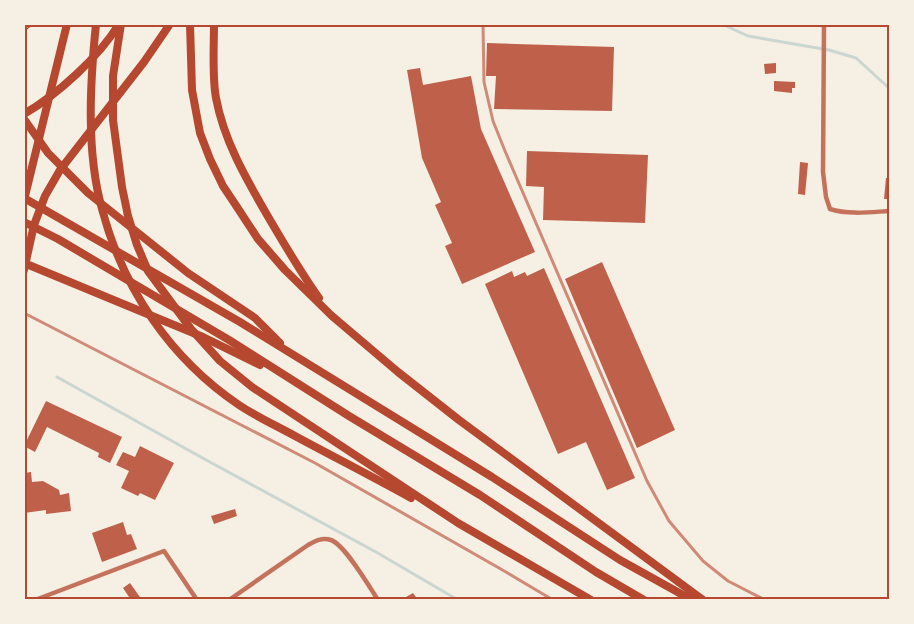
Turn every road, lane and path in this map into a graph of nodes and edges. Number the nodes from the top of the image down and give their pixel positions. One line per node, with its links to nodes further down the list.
1 (33, 24): 9 (path)
2 (67, 24): 12 (main road)
3 (96, 24): 20 (highway)
4 (120, 24): 10 (highway); 20 (highway)
5 (170, 24): 16 (main road)
6 (190, 24): 17 (highway)
7 (214, 24): 17 (highway)
8 (824, 24): 13 (street)
9 (24, 31)
10 (24, 114)
11 (24, 119): 18 (highway)
12 (24, 199): 18 (highway)
13 (890, 211)
14 (24, 222): 19 (highway)
15 (24, 263): 19 (highway)
16 (24, 270)
17 (332, 316): 28 (highway)
18 (291, 354): 27 (highway)
19 (302, 386): 26 (highway)
20 (458, 524): 25 (highway)
21 (35, 600): 22 (street)
22 (197, 600)
23 (229, 600): 24 (street)
24 (378, 600)
25 (591, 600)
26 (644, 600)
27 (692, 600)
28 (703, 600)

